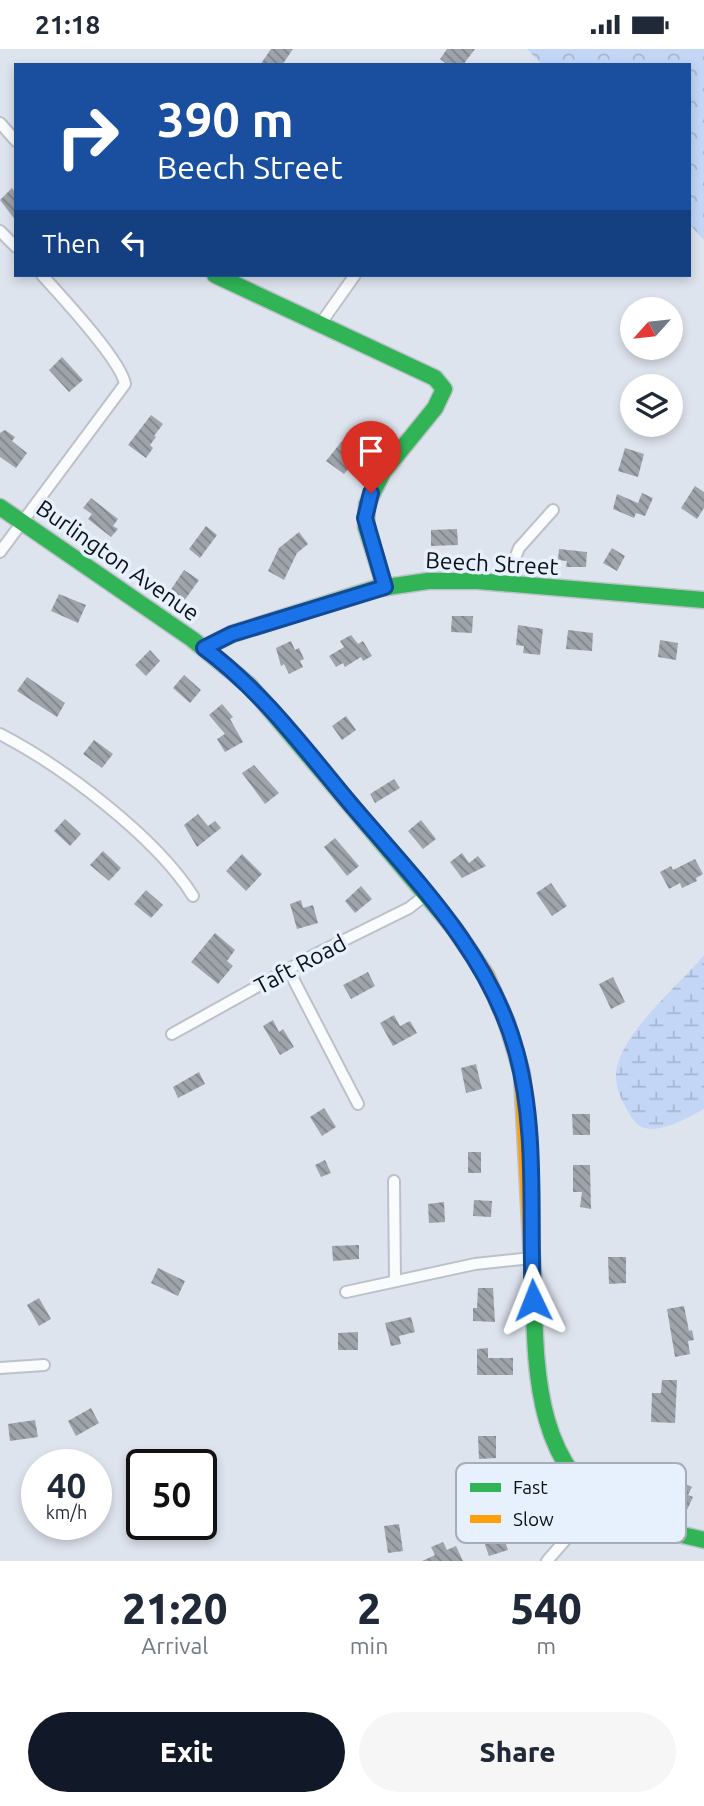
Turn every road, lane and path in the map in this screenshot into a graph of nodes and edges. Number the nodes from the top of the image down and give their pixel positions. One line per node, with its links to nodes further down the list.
1 (0, 123): 2 (street)
2 (14, 139)
3 (0, 231): 4 (street)
4 (14, 245)
5 (43, 277): 11 (street)
6 (219, 277): 8 (main road)
7 (354, 277): 8 (street)
8 (321, 323): 14 (main road)
9 (0, 507): 11 (main road, Burlington Avenue)
10 (553, 510): 13 (street)
11 (23, 523): 12 (street); 16 (main road, Burlington Avenue)
12 (0, 552)
13 (505, 585): 14 (main road, Beech Street); 15 (main road, Beech Street)
14 (385, 587): 16 (main road, Beech Street)
15 (704, 600)
16 (204, 648): 18 (main road, Burlington Avenue)
17 (0, 734): 19 (street)
18 (427, 894): 20 (street, Taft Road); 24 (main road, Burlington Avenue)
19 (193, 896)
20 (288, 969): 21 (street, Taft Road); 22 (street)
21 (172, 1034)
22 (358, 1104)
23 (394, 1181): 25 (street)
24 (531, 1258): 25 (street); 29 (main road, Burlington Avenue)
25 (395, 1281): 26 (street)
26 (346, 1292)
27 (44, 1364): 28 (street)
28 (0, 1368)
29 (566, 1463)
30 (686, 1535): 31 (main road, Burlington Avenue)
31 (704, 1540)
32 (563, 1543): 33 (street)
33 (547, 1561)

